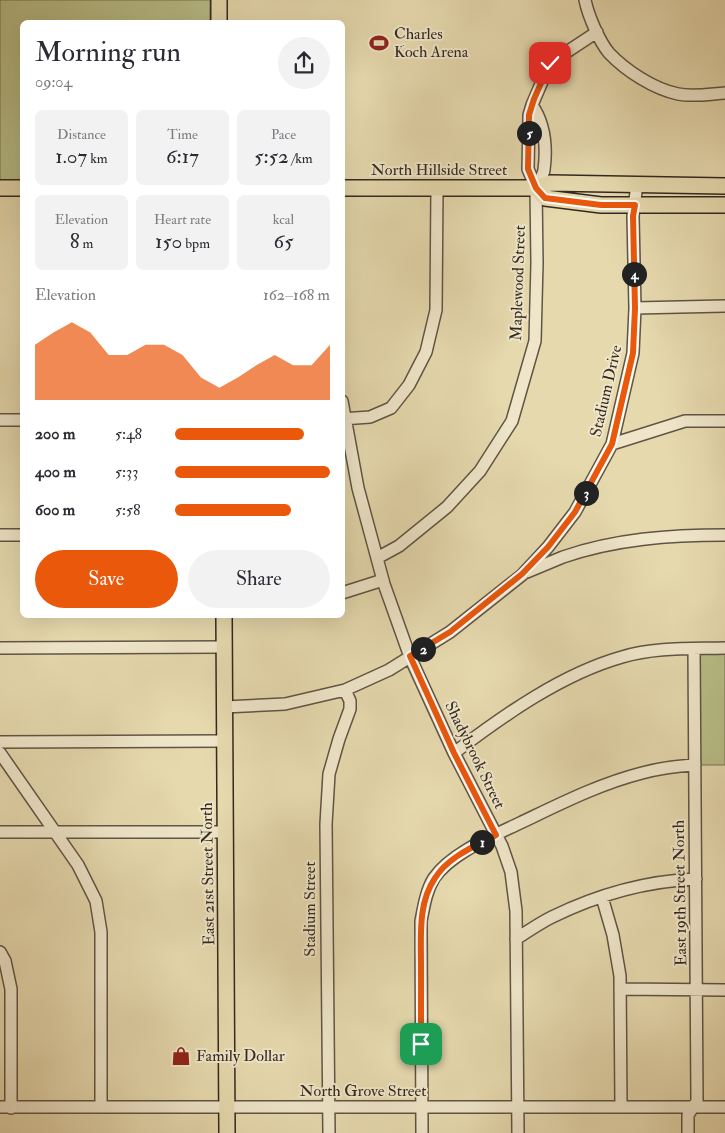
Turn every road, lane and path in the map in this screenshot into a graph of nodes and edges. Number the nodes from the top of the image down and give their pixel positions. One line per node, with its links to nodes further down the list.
1 (219, 0): 3 (main road)
2 (585, 0): 4 (street)
3 (219, 20)
4 (597, 32): 5 (street); 12 (street, Maplewood Street)
5 (725, 93)
6 (637, 184): 7 (main road, North Hillside Street); 12 (main road, North Hillside Street); 13 (street, Stadium Drive)
7 (725, 186)
8 (0, 188): 9 (main road)
9 (20, 188)
10 (345, 188): 11 (main road, North Hillside Street)
11 (437, 188): 12 (main road, North Hillside Street); 17 (street)
12 (536, 188): 13 (main road, North Hillside Street); 26 (street, Maplewood Street)
13 (635, 205): 14 (main road, North Hillside Street); 16 (street, Stadium Drive)
14 (725, 205)
15 (725, 306): 16 (street)
16 (635, 308): 22 (street, Stadium Drive)
17 (345, 419)
18 (0, 420): 19 (street)
19 (20, 420)
20 (725, 421): 22 (street)
21 (345, 424): 26 (street, Shadybrook Street)
22 (612, 444): 27 (street, Stadium Drive)
23 (0, 535): 24 (street)
24 (20, 535)
25 (725, 535): 27 (street)
26 (377, 558): 28 (street, Shadybrook Street)
27 (522, 574): 35 (street, Stadium Drive)
28 (383, 580): 29 (street); 35 (street, Shadybrook Street)
29 (345, 592)
30 (224, 618): 31 (main road, East 21st Street North)
31 (224, 647): 32 (street); 37 (main road, East 21st Street North)
32 (0, 648)
33 (725, 648): 34 (street)
34 (694, 649): 41 (street); 42 (street, East 19th Street North)
35 (410, 656): 36 (street, Stadium Drive); 41 (street, Shadybrook Street)
36 (345, 690): 37 (street, Stadium Drive); 57 (street, Stadium Street)
37 (224, 708): 38 (main road, East 21st Street North)
38 (224, 741): 39 (street); 44 (main road, East 21st Street North)
39 (0, 742)
40 (0, 753): 45 (street)
41 (454, 753): 46 (street, Shadybrook Street)
42 (695, 765): 46 (street); 47 (street, East 19th Street North)
43 (0, 832): 45 (street)
44 (225, 832): 45 (street); 55 (main road, East 21st Street North)
45 (56, 833): 56 (street)
46 (496, 835): 49 (street, Shadybrook Street); 58 (street)
47 (696, 879): 48 (street); 52 (street, East 19th Street North)
48 (602, 897): 49 (street); 51 (street)
49 (516, 939): 59 (street, Shadybrook Street)
50 (0, 952): 54 (street)
51 (620, 990): 52 (street); 60 (street)
52 (698, 990): 53 (street); 61 (street, East 19th Street North)
53 (725, 990)
54 (5, 1014): 63 (street)
55 (228, 1106): 56 (street, North Grove Street); 57 (street, North Grove Street); 64 (main road, East 21st Street North)
56 (101, 1107): 63 (street, North Grove Street)
57 (328, 1107): 58 (street, North Grove Street); 65 (street, Stadium Street)
58 (422, 1107): 59 (street, North Grove Street); 66 (street)
59 (518, 1107): 60 (street, North Grove Street); 67 (street, Shadybrook Street)
60 (621, 1107): 61 (street, North Grove Street)
61 (693, 1107): 62 (street, North Grove Street); 68 (street, East 19th Street North)
62 (725, 1107)
63 (6, 1108)
64 (227, 1133)
65 (329, 1133)
66 (422, 1133)
67 (518, 1133)
68 (688, 1133)

